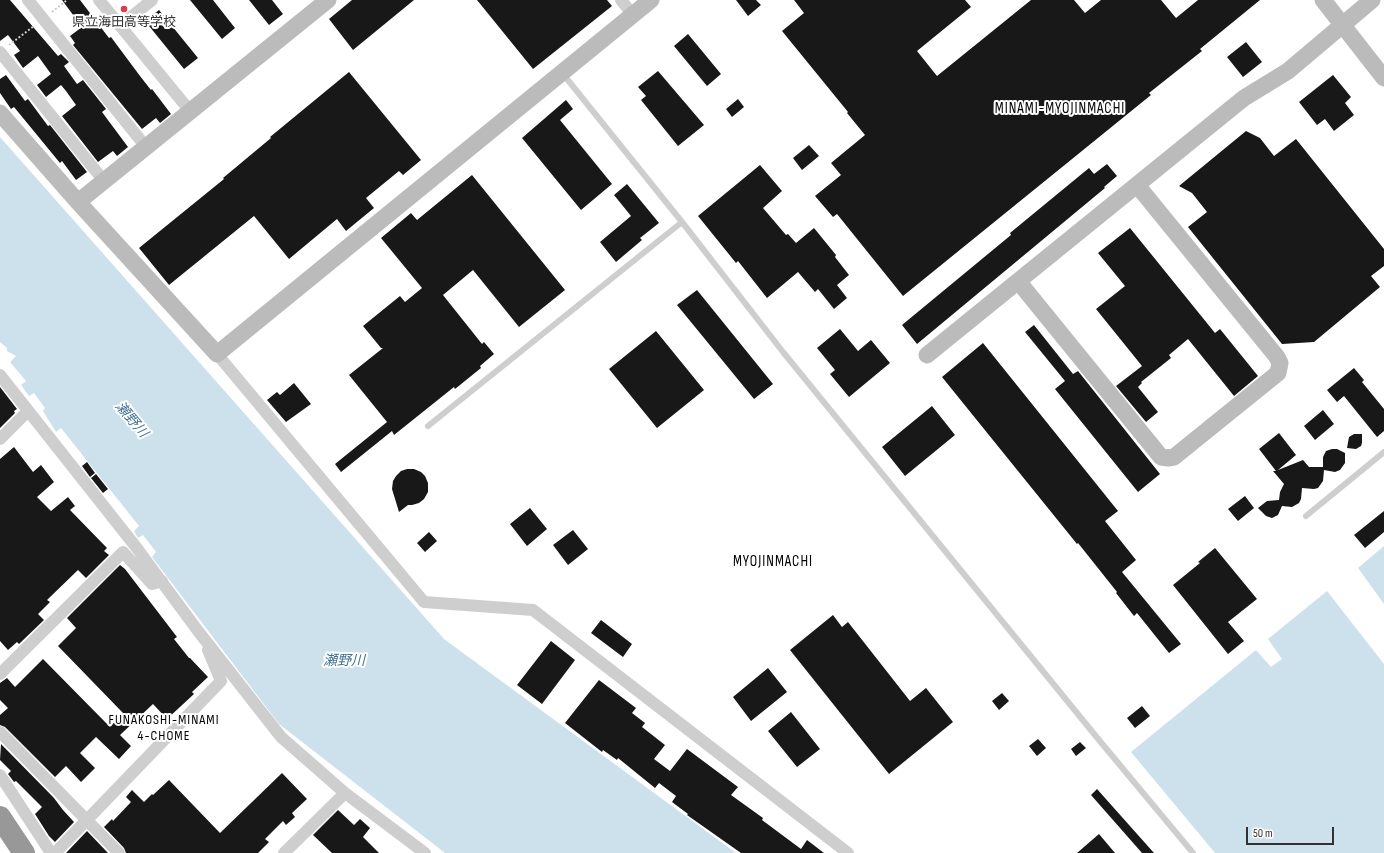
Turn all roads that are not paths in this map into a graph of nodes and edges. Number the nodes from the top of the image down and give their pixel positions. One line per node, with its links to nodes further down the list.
1 (28, 0): 17 (street)
2 (99, 0): 11 (street)
3 (152, 0): 11 (street)
4 (328, 0): 15 (street)
5 (621, 0): 9 (street)
6 (651, 0): 9 (street)
7 (1323, 0): 10 (street)
8 (1372, 0): 10 (street)
9 (633, 15): 13 (street)
10 (1343, 25): 14 (street); 19 (street)
11 (120, 26): 15 (street)
12 (0, 52): 18 (street)
13 (562, 73): 21 (lane); 23 (street)
14 (1384, 78)
15 (190, 111): 17 (street)
16 (0, 113): 20 (street)
17 (146, 147): 18 (street)
18 (104, 181): 20 (street)
19 (1136, 185): 22 (street); 22 (street)
20 (78, 202): 23 (street)
21 (682, 222): 27 (lane); 48 (lane)
22 (1018, 281): 24 (street)
23 (217, 354): 47 (street)
24 (927, 355)
25 (0, 375): 26 (street)
26 (28, 411): 28 (street); 31 (street)
27 (428, 426)
28 (0, 439)
29 (1384, 452): 30 (lane)
30 (1306, 516)
31 (162, 581): 32 (street); 33 (street)
32 (198, 630): 36 (street); 38 (street)
33 (0, 674)
34 (0, 732): 38 (street)
35 (0, 775): 42 (street)
36 (345, 793): 45 (street); 46 (street)
37 (0, 817): 41 (highway)
38 (87, 820): 43 (street); 44 (street)
39 (0, 844): 40 (highway)
40 (6, 853)
41 (24, 853)
42 (51, 853)
43 (55, 853)
44 (119, 853)
45 (284, 853)
46 (425, 853)
47 (848, 853)
48 (1193, 853)

